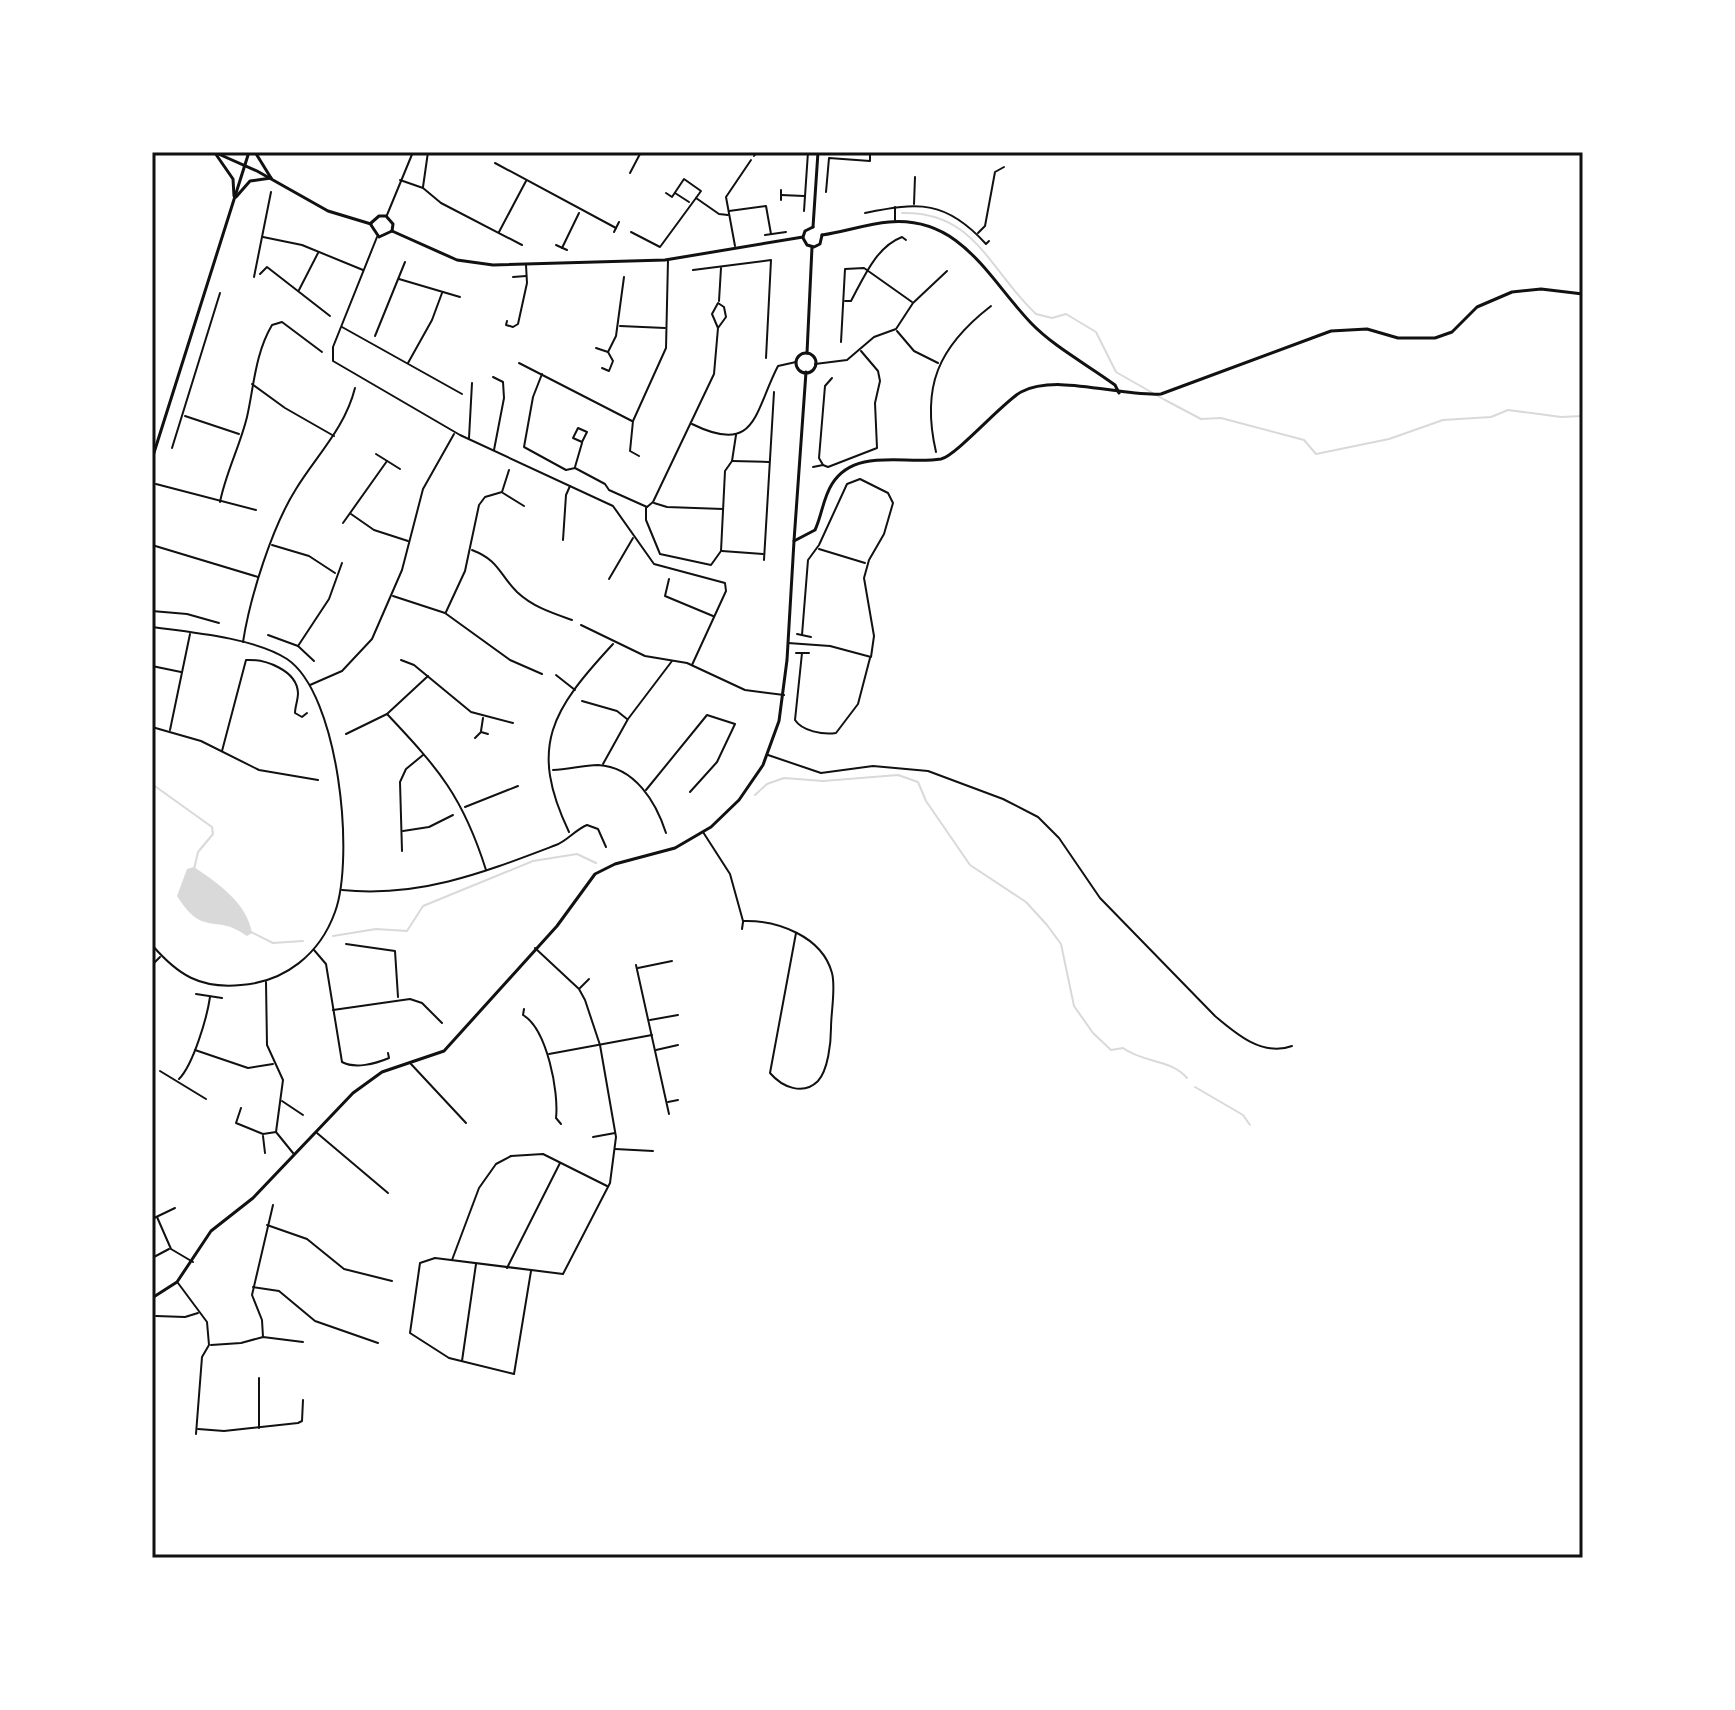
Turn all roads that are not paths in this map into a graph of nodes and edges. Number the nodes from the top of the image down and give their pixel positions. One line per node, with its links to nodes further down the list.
1 (214, 152): 2 (street); 17 (street); 33 (street)
2 (231, 152)
3 (249, 152): 17 (street)
4 (255, 152): 21 (street)
5 (413, 152): 22 (street)
6 (428, 152): 24 (street)
7 (641, 152): 19 (street)
8 (757, 152): 13 (street)
9 (808, 152): 31 (street)
10 (818, 152): 46 (street)
11 (839, 152): 14 (street)
12 (870, 153): 14 (street)
13 (754, 156)
14 (839, 158): 27 (street)
15 (751, 160): 40 (street)
16 (495, 163): 23 (street)
17 (245, 166): 21 (street); 33 (street)
18 (1004, 167): 54 (street)
19 (630, 173)
20 (915, 177): 36 (street)
21 (271, 178): 33 (street); 45 (street)
22 (400, 180): 24 (street); 42 (street)
23 (526, 180): 37 (street); 52 (street)
24 (423, 188): 52 (street)
25 (781, 190): 30 (street)
26 (271, 192): 57 (street)
27 (826, 192)
28 (666, 193): 29 (street)
29 (675, 193): 32 (street); 35 (street)
30 (781, 195): 31 (street); 34 (street)
31 (805, 196): 38 (street)
32 (696, 198): 35 (street); 40 (street)
33 (234, 200): 139 (street)
34 (781, 200)
35 (690, 203): 50 (street)
36 (914, 204): 39 (street); 54 (street)
37 (580, 211): 47 (street); 67 (street)
38 (804, 211)
39 (895, 211): 41 (street); 44 (street)
40 (728, 213): 53 (street); 69 (street)
41 (865, 213)
42 (386, 216): 45 (street); 48 (street)
43 (619, 222): 47 (street)
44 (895, 222): 56 (street); 123 (street)
45 (371, 224): 58 (street)
46 (813, 227): 56 (street); 59 (street)
47 (616, 228): 49 (street)
48 (392, 231): 58 (street); 73 (street)
49 (614, 232)
50 (631, 232)
51 (786, 232): 53 (street)
52 (498, 233): 64 (street)
53 (771, 234): 55 (street)
54 (977, 234): 62 (street)
55 (765, 235)
56 (822, 235): 66 (street)
57 (263, 237): 70 (street); 81 (street)
58 (377, 237): 75 (street)
59 (803, 237): 66 (street); 69 (street)
60 (884, 239): 63 (street)
61 (906, 240): 63 (street)
62 (989, 241)
63 (889, 244): 77 (street)
64 (522, 245)
65 (556, 245): 67 (street)
66 (812, 247): 107 (street)
67 (562, 248): 68 (street)
68 (567, 250)
69 (735, 250): 71 (street)
70 (319, 252): 75 (street); 85 (street)
71 (668, 259): 73 (street); 98 (street)
72 (405, 262): 84 (street)
73 (526, 265): 80 (street)
74 (721, 267): 76 (street); 91 (street); 108 (street)
75 (364, 270): 96 (street)
76 (693, 270)
77 (868, 270): 90 (street); 90 (street); 92 (street)
78 (947, 271): 92 (street)
79 (260, 274): 85 (street)
80 (526, 276): 82 (street); 95 (street)
81 (254, 277)
82 (513, 277)
83 (624, 277): 97 (street)
84 (398, 279): 87 (street); 101 (street)
85 (298, 292): 94 (street)
86 (220, 293): 125 (street)
87 (442, 293): 89 (street); 112 (street)
88 (1583, 294): 123 (street)
89 (460, 297)
90 (843, 301): 102 (street)
91 (718, 303): 99 (street); 99 (street)
92 (913, 303): 100 (street)
93 (991, 306): 111 (street)
94 (330, 316)
95 (507, 321)
96 (341, 326): 112 (street); 128 (street)
97 (618, 326): 98 (street); 106 (street)
98 (666, 328): 126 (street)
99 (718, 328): 127 (street)
100 (896, 329): 104 (street); 111 (street)
101 (375, 336)
102 (841, 342)
103 (596, 348): 106 (street)
104 (861, 351): 113 (street); 143 (street)
105 (322, 352): 120 (street)
106 (608, 352): 114 (street)
107 (807, 353): 109 (street); 113 (street)
108 (766, 358)
109 (796, 362): 115 (street); 130 (street)
110 (519, 363): 116 (street)
111 (939, 363): 136 (street)
112 (407, 364): 124 (street)
113 (815, 364): 115 (street)
114 (602, 368)
115 (806, 372): 161 (street)
116 (542, 374): 126 (street); 145 (street)
117 (493, 377): 135 (street)
118 (832, 378): 143 (street)
119 (472, 383): 132 (street)
120 (251, 384): 129 (street); 131 (street)
121 (355, 388): 131 (street)
122 (774, 392): 142 (street)
123 (1116, 392): 161 (street)
124 (462, 394)
125 (183, 415): 129 (street); 134 (street)
126 (633, 421): 138 (street)
127 (692, 424): 130 (street); 152 (street)
128 (455, 432): 132 (street); 162 (street)
129 (240, 434): 151 (street)
130 (736, 435): 141 (street)
131 (334, 436): 163 (street)
132 (469, 440): 135 (street)
133 (582, 442): 145 (street)
134 (172, 448)
135 (493, 451): 149 (street)
136 (936, 452)
137 (376, 454): 140 (street)
138 (639, 456)
139 (152, 459)
140 (387, 461): 146 (street); 157 (street)
141 (732, 461): 142 (street); 155 (street)
142 (770, 462): 168 (street)
143 (823, 465): 144 (street)
144 (813, 467)
145 (575, 468): 154 (street)
146 (400, 469)
147 (509, 470): 150 (street)
148 (156, 484): 151 (street)
149 (570, 484): 159 (street); 160 (street)
150 (502, 492): 153 (street); 166 (street)
151 (220, 502): 156 (street)
152 (653, 502): 154 (street); 155 (street)
153 (524, 506)
154 (647, 507): 167 (street)
155 (723, 509): 167 (street)
156 (256, 510)
157 (351, 514): 158 (street); 162 (street)
158 (343, 523)
159 (634, 537): 174 (street); 179 (street)
160 (563, 540)
161 (794, 541): 191 (street)
162 (409, 542): 176 (street)
163 (271, 544): 172 (street); 173 (street)
164 (152, 545): 173 (street)
165 (817, 548): 171 (street); 171 (street); 187 (street)
166 (471, 550): 178 (street); 180 (street)
167 (721, 551): 168 (street)
168 (763, 554): 169 (street)
169 (764, 560)
170 (342, 563): 172 (street)
171 (867, 564): 196 (street)
172 (337, 573): 192 (street)
173 (259, 577): 189 (street)
174 (609, 579)
175 (669, 579): 179 (street)
176 (392, 596): 178 (street); 206 (street)
177 (152, 611): 181 (street)
178 (445, 613): 203 (street)
179 (713, 616): 200 (street)
180 (572, 620)
181 (219, 623)
182 (581, 625): 190 (street)
183 (152, 627): 184 (street)
184 (190, 633): 189 (street); 202 (street)
185 (797, 634): 187 (street)
186 (268, 635): 192 (street)
187 (802, 635): 188 (street)
188 (811, 637)
189 (243, 643): 206 (street)
190 (614, 643): 199 (street); 207 (street)
191 (788, 643): 196 (street); 208 (street)
192 (298, 646): 198 (street)
193 (796, 653): 194 (street)
194 (802, 653): 195 (street); 196 (street)
195 (809, 653)
196 (871, 657)
197 (401, 660): 205 (street)
198 (314, 661)
199 (672, 661): 200 (street); 213 (street)
200 (692, 665): 208 (street)
201 (152, 666): 202 (street)
202 (182, 673): 216 (street)
203 (542, 674)
204 (556, 675): 207 (street)
205 (428, 676): 211 (street); 212 (street)
206 (309, 686): 239 (street)
207 (576, 691): 235 (street)
208 (784, 695): 223 (street)
209 (582, 701): 213 (street)
210 (307, 713): 221 (street)
211 (387, 714): 218 (street); 222 (street)
212 (483, 717): 214 (street); 217 (street)
213 (628, 719): 224 (street)
214 (513, 723)
215 (152, 727): 216 (street)
216 (169, 732): 221 (street)
217 (481, 732): 219 (street); 220 (street)
218 (346, 734)
219 (488, 734)
220 (475, 738)
221 (222, 751): 226 (street)
222 (423, 754): 230 (street); 232 (street)
223 (768, 755): 233 (street); 265 (street)
224 (603, 765): 225 (street); 228 (street)
225 (553, 770)
226 (318, 780)
227 (518, 786): 230 (street)
228 (646, 790): 229 (street); 234 (street)
229 (690, 792)
230 (464, 808): 238 (street)
231 (453, 815): 232 (street)
232 (402, 831): 237 (street)
233 (703, 832): 240 (street); 245 (street)
234 (666, 833)
235 (571, 834): 236 (street); 238 (street)
236 (606, 847)
237 (402, 851)
238 (487, 872): 239 (street)
239 (341, 890): 246 (street)
240 (743, 921): 241 (street); 242 (street)
241 (742, 929)
242 (796, 933): 242 (street)
243 (346, 944): 256 (street)
244 (152, 945): 247 (street)
245 (535, 948): 252 (street); 271 (street)
246 (313, 949): 251 (street); 258 (street)
247 (162, 956): 249 (street); 251 (street)
248 (672, 961): 260 (street)
249 (152, 965)
250 (589, 979): 252 (street)
251 (266, 981): 270 (street)
252 (579, 989): 263 (street)
253 (196, 994): 254 (street)
254 (210, 997): 255 (street); 266 (street)
255 (222, 998)
256 (398, 999): 258 (street); 261 (street)
257 (524, 1009): 269 (street)
258 (332, 1010): 268 (street)
259 (678, 1015): 260 (street)
260 (649, 1021): 262 (street)
261 (442, 1023)
262 (652, 1035): 263 (street); 267 (street)
263 (600, 1045): 269 (street); 285 (street)
264 (678, 1045): 267 (street)
265 (1292, 1046)
266 (193, 1049): 270 (street); 273 (street)
267 (655, 1050): 277 (street)
268 (388, 1053)
269 (547, 1054): 282 (street)
270 (274, 1063): 276 (street)
271 (411, 1064): 281 (street); 284 (street)
272 (160, 1071): 273 (street)
273 (179, 1079): 274 (street)
274 (206, 1099)
275 (678, 1100): 277 (street)
276 (281, 1101): 280 (street); 283 (street)
277 (666, 1102): 279 (street)
278 (241, 1108): 286 (street)
279 (669, 1114)
280 (303, 1115)
281 (466, 1123)
282 (561, 1124)
283 (276, 1132): 286 (street); 291 (street)
284 (316, 1132): 291 (street); 294 (street)
285 (616, 1133): 287 (street); 288 (street)
286 (263, 1134): 290 (street)
287 (593, 1137)
288 (615, 1149): 289 (street); 293 (street)
289 (653, 1151)
290 (265, 1153)
291 (294, 1153): 303 (street)
292 (561, 1161): 293 (street); 302 (street); 305 (street)
293 (608, 1186): 306 (street)
294 (388, 1193)
295 (273, 1205): 299 (street)
296 (175, 1208): 297 (street)
297 (157, 1217): 298 (street); 300 (street)
298 (152, 1219)
299 (267, 1225): 307 (street); 309 (street)
300 (171, 1249): 301 (street); 303 (street)
301 (152, 1258)
302 (452, 1260): 304 (street); 317 (street)
303 (193, 1262): 308 (street)
304 (476, 1264): 305 (street); 317 (street)
305 (506, 1269): 306 (street)
306 (531, 1271): 317 (street)
307 (392, 1281)
308 (177, 1282): 310 (street); 311 (street)
309 (253, 1287): 313 (street); 315 (street)
310 (152, 1298)
311 (199, 1312): 312 (street); 316 (street)
312 (156, 1316)
313 (263, 1337): 314 (street); 316 (street)
314 (303, 1342)
315 (378, 1343)
316 (209, 1345): 320 (street)
317 (462, 1362)
318 (259, 1378): 321 (street)
319 (303, 1400): 321 (street)
320 (197, 1429): 321 (street); 322 (street)
321 (259, 1429)
322 (196, 1434)

